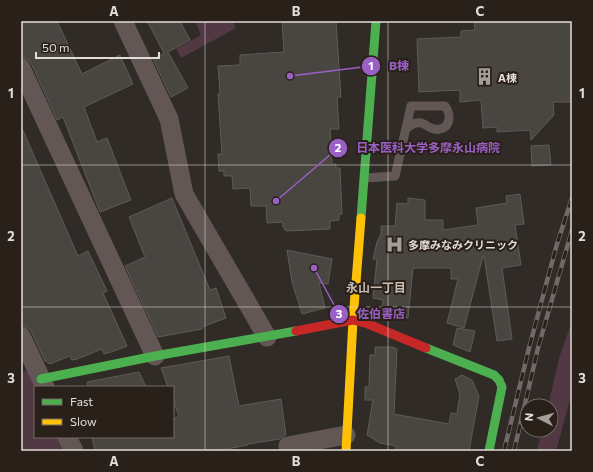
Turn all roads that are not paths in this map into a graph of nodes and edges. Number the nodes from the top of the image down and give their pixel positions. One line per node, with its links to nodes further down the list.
1 (123, 21): 8 (street)
2 (376, 21): 5 (street)
3 (21, 68): 9 (street)
4 (406, 129): 4 (lane); 5 (lane)
5 (365, 178): 6 (street)
6 (353, 320): 8 (street); 12 (street); 15 (street)
7 (21, 336): 10 (street)
8 (268, 336): 9 (street)
9 (155, 356): 10 (street)
10 (43, 383)
11 (68, 438): 14 (street)
12 (346, 443): 13 (street)
13 (288, 446)
14 (74, 451)
15 (489, 451)

